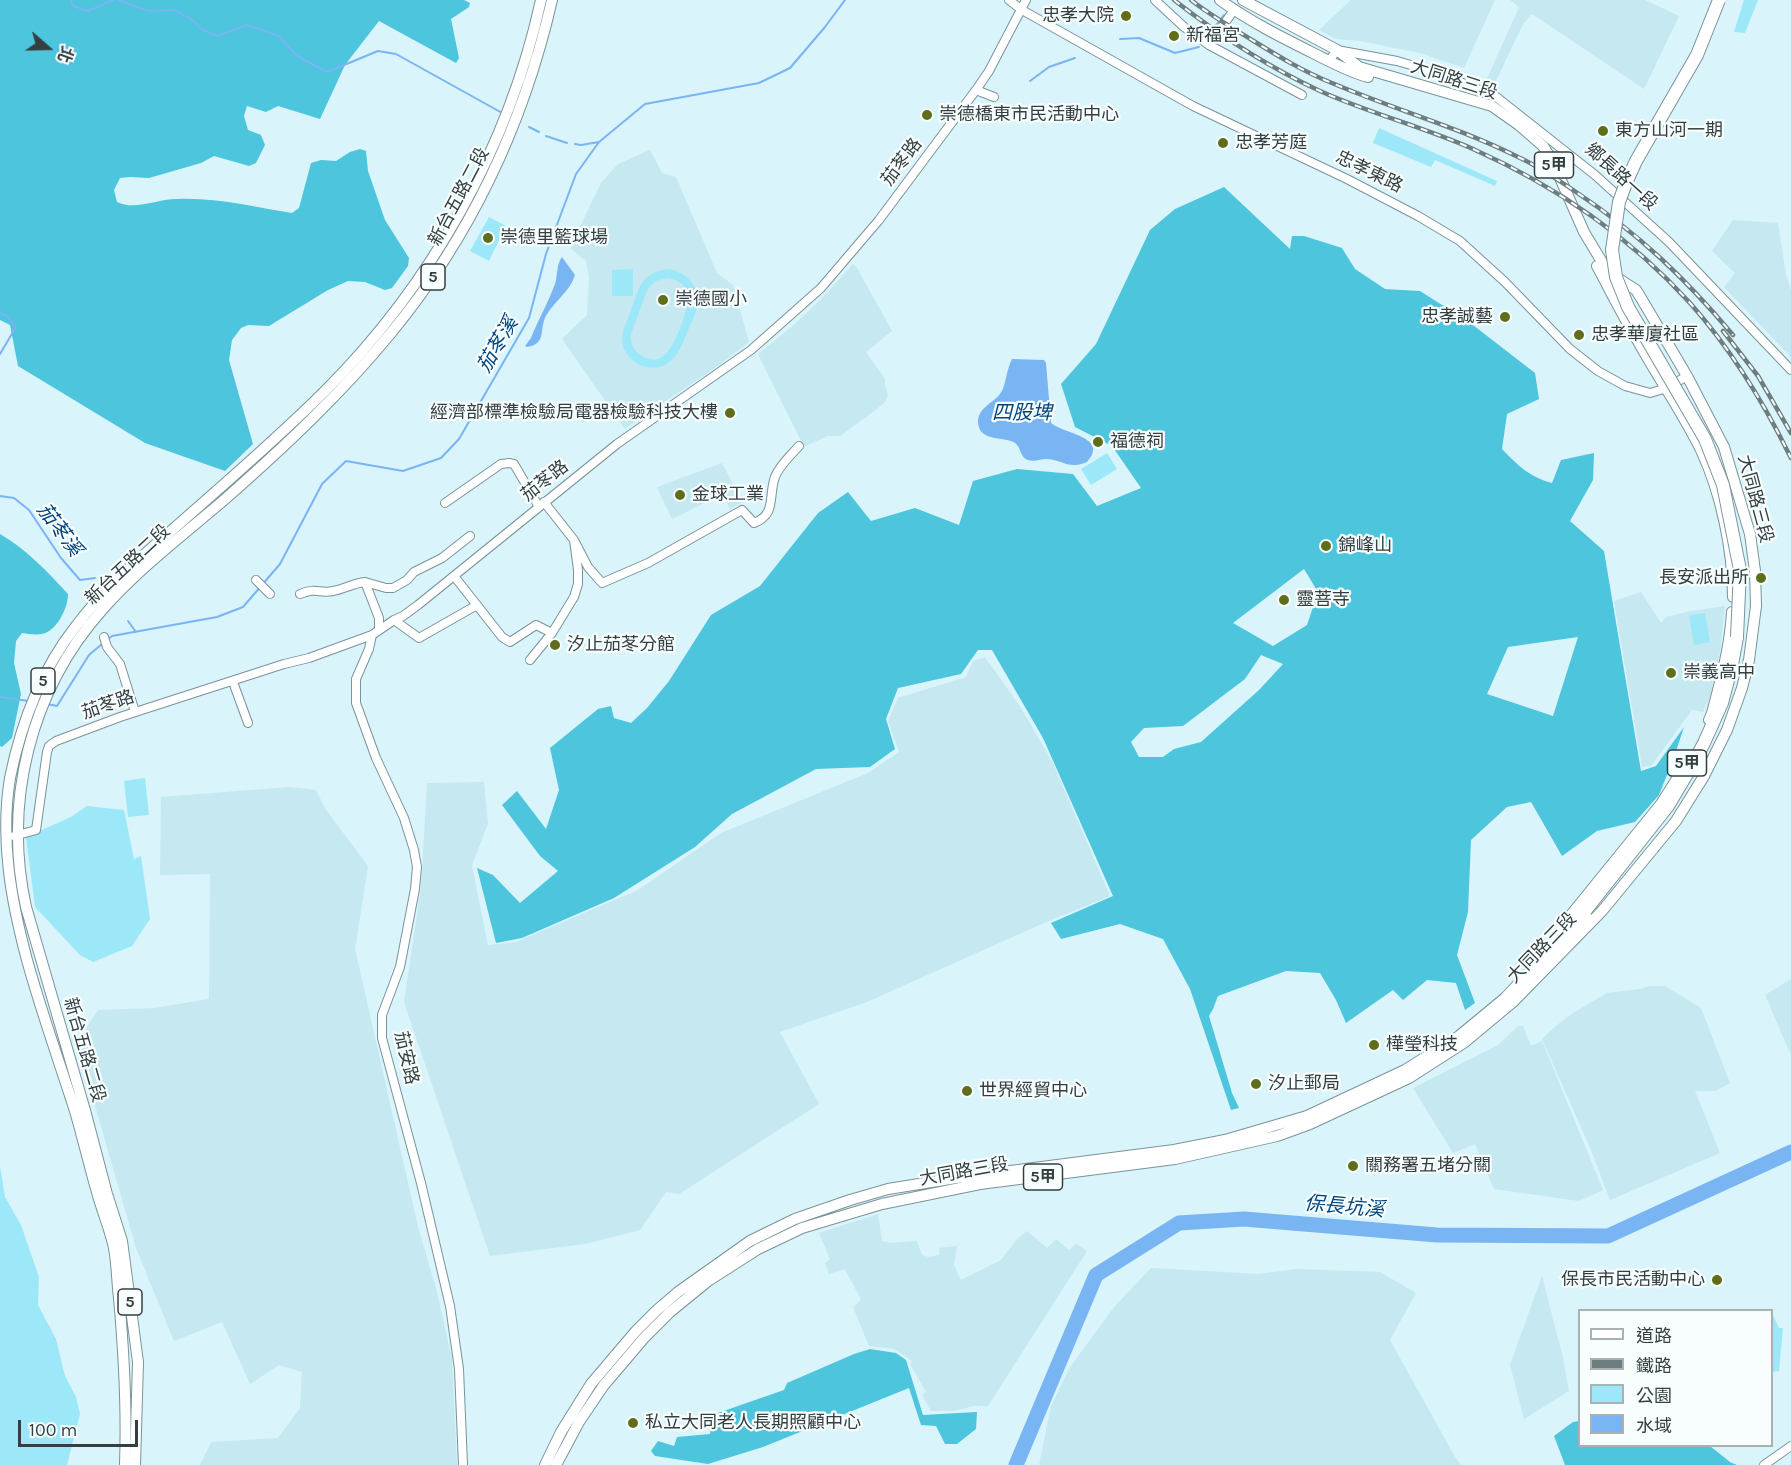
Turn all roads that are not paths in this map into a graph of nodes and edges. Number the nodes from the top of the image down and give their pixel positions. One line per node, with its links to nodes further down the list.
1 (541, 0): 42 (main road, 新台五路二段 / 5)
2 (552, 0): 41 (main road, 新台五路二段 / 5)
3 (1009, 0): 10 (street, 忠孝東路)
4 (1026, 0): 10 (street, 茄苳路)
5 (1155, 0): 12 (street)
6 (1220, 0): 11 (main road, 5甲)
7 (1243, 0): 13 (main road, 5甲)
8 (1719, 0): 35 (highway, bridge)
9 (1725, 0): 35 (highway, bridge)
10 (1022, 9): 15 (street, 茄苳路); 20 (street, 忠孝東路)
11 (1234, 10): 12 (street); 14 (main road, 5甲)
12 (1209, 45): 16 (street)
13 (1337, 50): 14 (street); 18 (street, 鄉長路一段); 19 (main road, 大同路三段 / 5甲)
14 (1329, 61): 20 (main road, 大同路三段 / 5甲)
15 (976, 90): 17 (street); 23 (street, 茄苳路)
16 (1302, 95)
17 (994, 97)
18 (1791, 370)
19 (1687, 376): 20 (street, 忠孝東路); 43 (main road, 大同路三段 / 5甲)
20 (1667, 388): 44 (main road, 大同路三段 / 5甲)
21 (798, 446): 25 (street)
22 (445, 503): 23 (street)
23 (541, 504): 25 (street); 26 (street, 茄苳路)
24 (470, 536): 28 (street)
25 (574, 540): 34 (street)
26 (454, 576): 31 (street); 32 (street, 茄苳路)
27 (256, 580): 29 (street)
28 (365, 582): 30 (street); 33 (street)
29 (270, 594)
30 (300, 594)
31 (477, 605): 32 (street); 34 (street)
32 (394, 620): 33 (street, 茄苳路)
33 (375, 632): 38 (street, 茄苳路); 48 (street, 茄安路)
34 (552, 633): 37 (street)
35 (1741, 634): 43 (highway); 44 (highway)
36 (104, 637): 39 (street)
37 (530, 660)
38 (233, 682): 39 (street, 茄苳路); 40 (street)
39 (135, 712): 41 (street, 茄苳路)
40 (248, 723)
41 (17, 836): 42 (street); 47 (main road, 新台五路二段 / 5)
42 (5, 837): 46 (main road, 新台五路二段 / 5)
43 (1572, 940): 50 (main road, 大同路三段 / 5甲)
44 (1550, 950): 49 (main road, 大同路三段 / 5甲)
45 (1791, 1446): 51 (street)
46 (125, 1465)
47 (135, 1465)
48 (463, 1465)
49 (545, 1465)
50 (556, 1465)
51 (1764, 1465)

